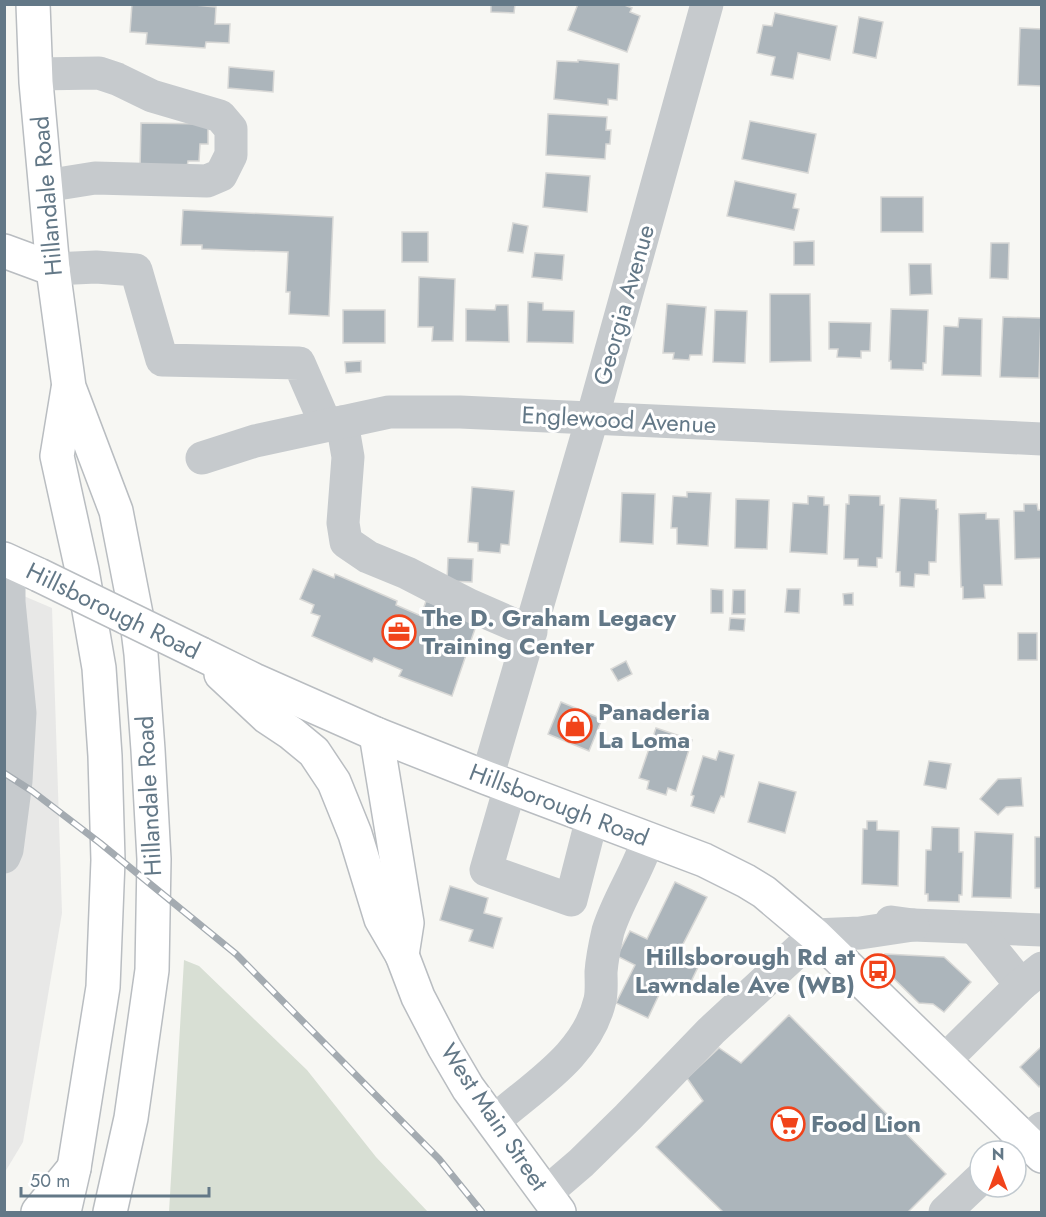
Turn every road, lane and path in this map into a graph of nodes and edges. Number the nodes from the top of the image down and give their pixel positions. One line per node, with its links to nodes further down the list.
1 (33, 4): 3 (main road, Hillandale Road)
2 (707, 4): 8 (street, Georgia Avenue)
3 (36, 74): 4 (main road, Hillandale Road); 4 (street)
4 (45, 186): 6 (main road, Hillandale Road)
5 (4, 251): 6 (main road)
6 (53, 270): 7 (main road, Hillandale Road); 9 (street)
7 (69, 387): 29 (main road, Hillandale Road); 34 (main road, Hillandale Road)
8 (592, 419): 9 (street, Englewood Avenue); 10 (street, Englewood Avenue); 13 (street, Georgia Avenue)
9 (334, 423): 11 (street, Englewood Avenue); 13 (street)
10 (1041, 439)
11 (202, 458)
12 (7, 560): 14 (main road, Hillsborough Road, bridge); 15 (street)
13 (531, 632): 17 (street, Georgia Avenue)
14 (201, 654): 16 (main road, Hillsborough Road); 24 (main road, West Main Street)
15 (11, 680): 20 (street)
16 (376, 734): 17 (main road, Hillsborough Road); 24 (main road, West Main Street)
17 (498, 782): 18 (main road, Hillsborough Road); 18 (street, Georgia Avenue)
18 (592, 818): 19 (main road, Hillsborough Road)
19 (648, 839): 22 (main road, Hillsborough Road); 27 (street)
20 (4, 857)
21 (975, 928): 22 (street); 23 (street); 25 (street)
22 (808, 930): 26 (main road, Hillsborough Road); 31 (street)
23 (1041, 930)
24 (402, 955): 27 (main road, West Main Street)
25 (1031, 977): 26 (street)
26 (944, 1060): 28 (main road, Hillsborough Road)
27 (492, 1122): 31 (main road, West Main Street)
28 (1030, 1144)
29 (74, 1168): 32 (main road); 33 (main road, Hillandale Road)
30 (968, 1190): 35 (street)
31 (553, 1203)
32 (38, 1212)
33 (64, 1212)
34 (110, 1212)
35 (945, 1212)

